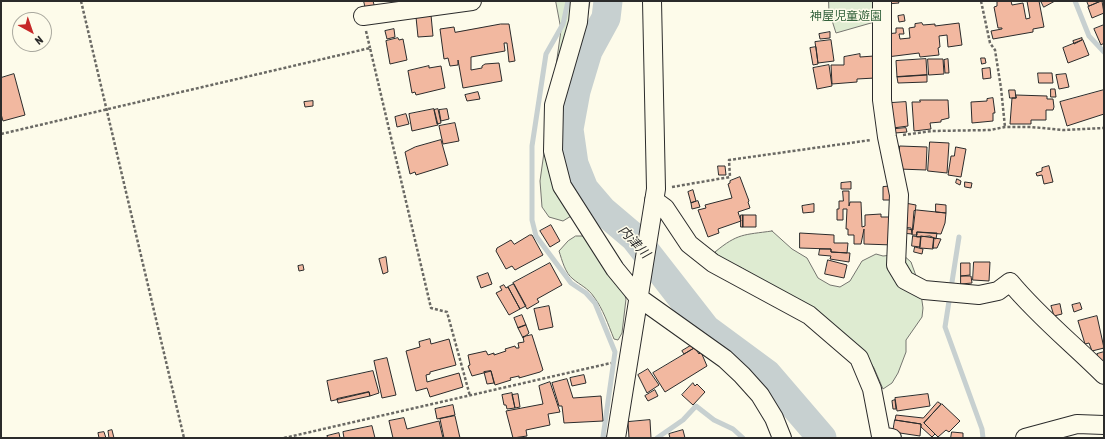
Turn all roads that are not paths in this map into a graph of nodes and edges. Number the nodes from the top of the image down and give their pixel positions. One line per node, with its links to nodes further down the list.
1 (472, 1): 5 (street)
2 (580, 1): 7 (street)
3 (652, 1): 6 (street)
4 (882, 1): 8 (street)
5 (363, 16)
6 (654, 205): 7 (street); 12 (street)
7 (638, 295): 10 (street); 11 (street)
8 (1104, 375)
9 (1104, 425): 13 (street)
10 (616, 438)
11 (782, 438)
12 (892, 438)
13 (1026, 438)

